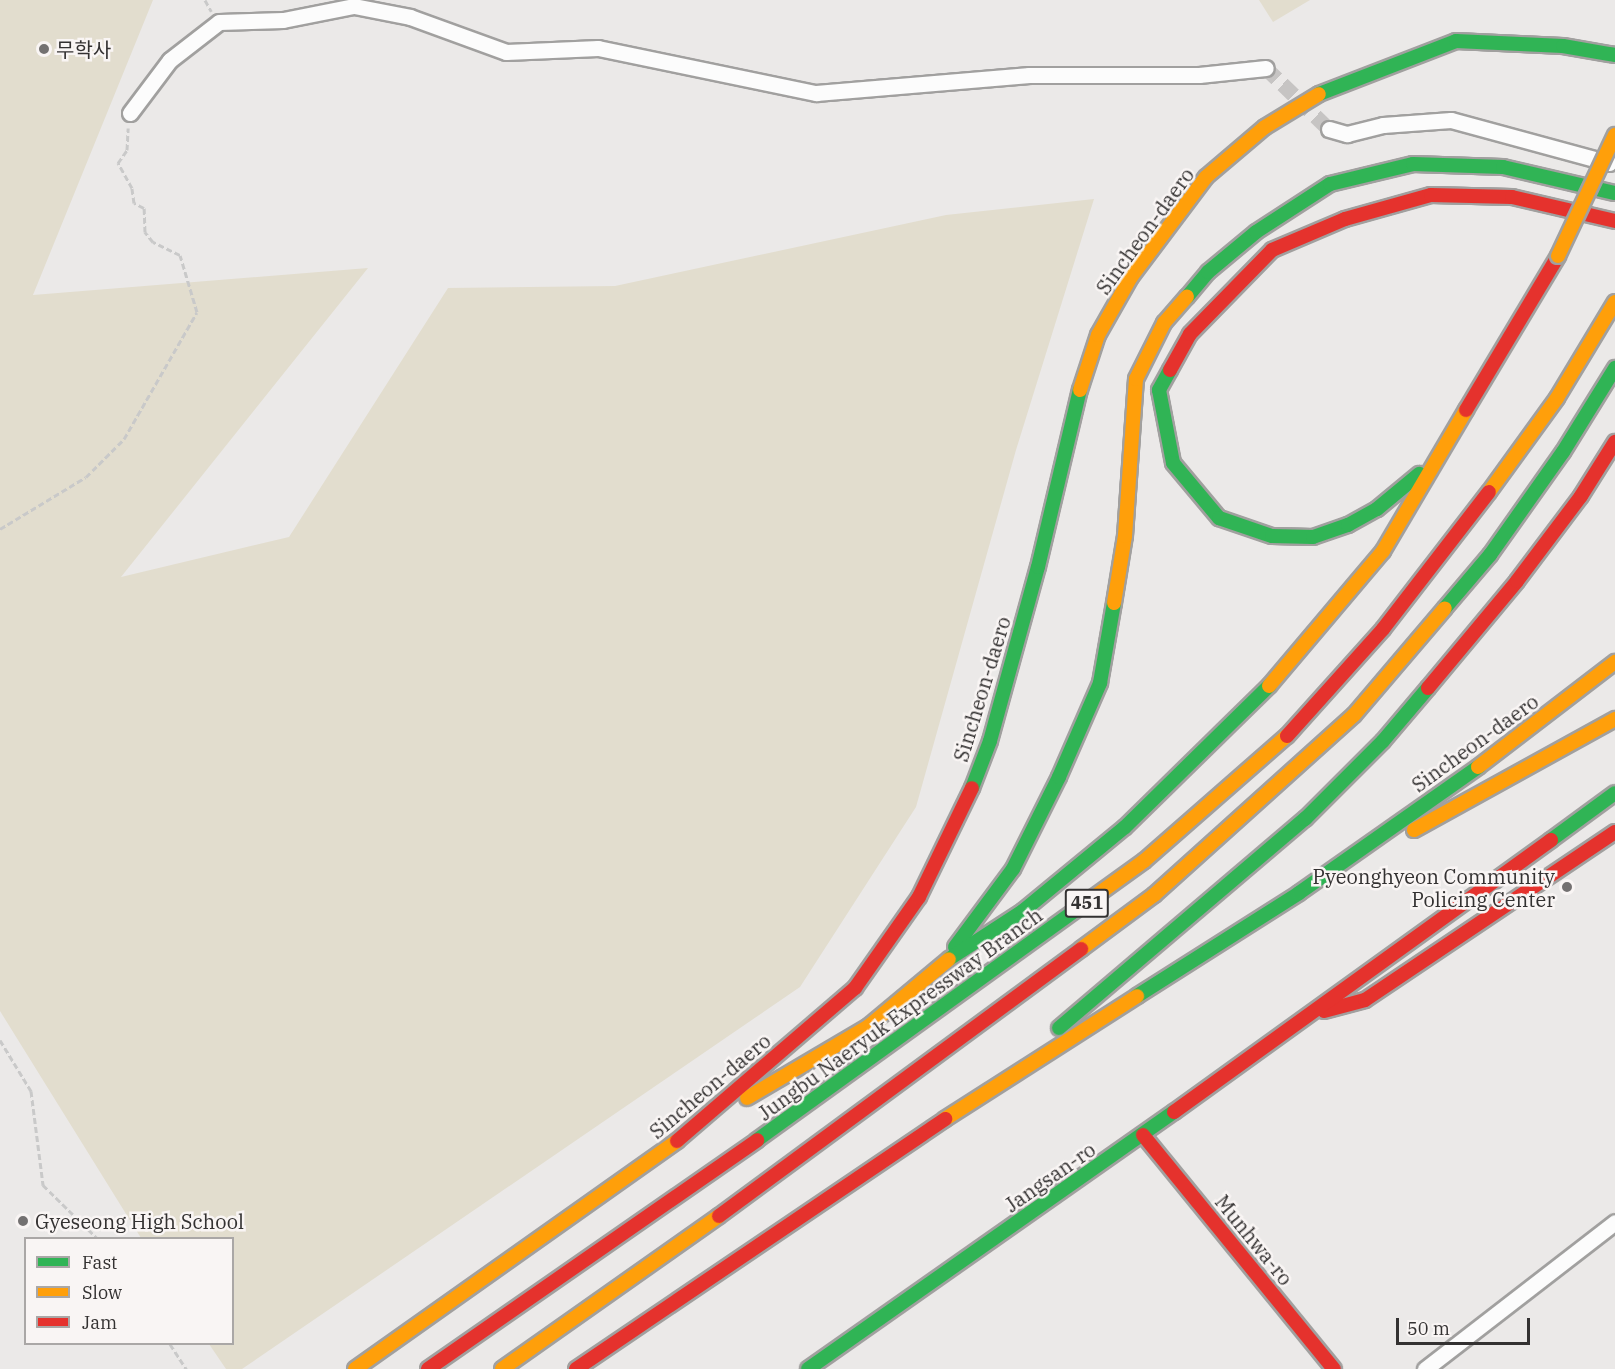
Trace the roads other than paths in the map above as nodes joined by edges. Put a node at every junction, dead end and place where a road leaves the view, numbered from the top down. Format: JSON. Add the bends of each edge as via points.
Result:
{"nodes":[{"id":1,"x":1615,"y":55,"type":"edge"},
{"id":2,"x":1266,"y":68,"type":"dead end"},
{"id":3,"x":130,"y":113,"type":"road end"},
{"id":4,"x":1329,"y":129,"type":"tunnel mouth"},
{"id":5,"x":1615,"y":135,"type":"edge"},
{"id":6,"x":1615,"y":165,"type":"edge"},
{"id":7,"x":1615,"y":193,"type":"edge"},
{"id":8,"x":1615,"y":221,"type":"edge"},
{"id":9,"x":1615,"y":302,"type":"edge"},
{"id":10,"x":1615,"y":368,"type":"edge"},
{"id":11,"x":1453,"y":434,"type":"junction"},
{"id":12,"x":1615,"y":442,"type":"edge"},
{"id":13,"x":1615,"y":662,"type":"edge"},
{"id":14,"x":1615,"y":719,"type":"edge"},
{"id":15,"x":1615,"y":793,"type":"edge"},
{"id":16,"x":1615,"y":832,"type":"edge"},
{"id":17,"x":1299,"y":893,"type":"junction"},
{"id":18,"x":944,"y":962,"type":"junction"},
{"id":19,"x":1312,"y":1014,"type":"junction"},
{"id":20,"x":970,"y":1102,"type":"junction"},
{"id":21,"x":687,"y":1134,"type":"junction"},
{"id":22,"x":1143,"y":1135,"type":"junction"},
{"id":23,"x":1615,"y":1222,"type":"edge"},
{"id":24,"x":355,"y":1369,"type":"edge"},
{"id":25,"x":428,"y":1369,"type":"edge"},
{"id":26,"x":502,"y":1369,"type":"edge"},
{"id":27,"x":576,"y":1369,"type":"edge"},
{"id":28,"x":808,"y":1369,"type":"edge"},
{"id":29,"x":1334,"y":1369,"type":"edge"},
{"id":30,"x":1425,"y":1369,"type":"edge"}],
"edges":[{"from":1,"to":21,"type":"main road","name":"Sincheon-daero","via":[[1563,46],[1456,41],[1331,87],[1265,127],[1206,177],[1131,277],[1098,335],[1075,406],[1038,567],[990,741],[958,823],[920,897],[855,988]]},
{"from":2,"to":3,"type":"street","via":[[1198,75],[1029,75],[816,93],[598,48],[506,52],[410,17],[354,6],[284,20],[219,22],[170,60]]},
{"from":4,"to":6,"type":"street","via":[[1347,134],[1383,124],[1451,120]]},
{"from":5,"to":11,"type":"main road","bridge":true,"via":[[1558,256]]},
{"from":7,"to":18,"type":"main road","via":[[1503,167],[1413,164],[1330,184],[1256,232],[1193,289],[1164,323],[1136,380],[1125,536],[1100,683],[1013,869]]},
{"from":8,"to":11,"type":"main road","via":[[1512,197],[1431,195],[1345,219],[1272,250],[1190,334],[1159,390],[1173,463],[1219,518],[1272,536],[1313,537],[1377,509],[1413,482]]},
{"from":9,"to":25,"type":"main road","name":"Jungbu Naeryuk Expressway Branch","number":"451","via":[[1557,398],[1457,537],[1289,735],[1135,868],[776,1127]]},
{"from":10,"to":26,"type":"main road","number":"451","via":[[1563,452],[1490,555],[1354,715],[1243,819],[1154,895],[632,1280]]},
{"from":11,"to":18,"type":"main road","via":[[1383,551],[1306,646],[1224,734],[1125,827],[1023,911]]},
{"from":12,"to":20,"type":"main road","via":[[1581,496],[1517,581],[1383,741],[1305,819]]},
{"from":13,"to":17,"type":"main road","name":"Sincheon-daero","via":[[1504,748]]},
{"from":14,"to":17,"type":"main road"},
{"from":15,"to":19,"type":"main road","name":"Jangsan-ro"},
{"from":16,"to":19,"type":"main road","name":"Jangsan-ro","via":[[1365,1000]]},
{"from":17,"to":20,"type":"main road","name":"Sincheon-daero"},
{"from":18,"to":21,"type":"main road","via":[[869,1026]]},
{"from":19,"to":22,"type":"main road","name":"Jangsan-ro"},
{"from":20,"to":27,"type":"main road","name":"Sincheon-daero"},
{"from":21,"to":24,"type":"main road","name":"Sincheon-daero"},
{"from":22,"to":28,"type":"main road","name":"Jangsan-ro"},
{"from":22,"to":29,"type":"main road","name":"Munhwa-ro"},
{"from":23,"to":30,"type":"street"}]}
